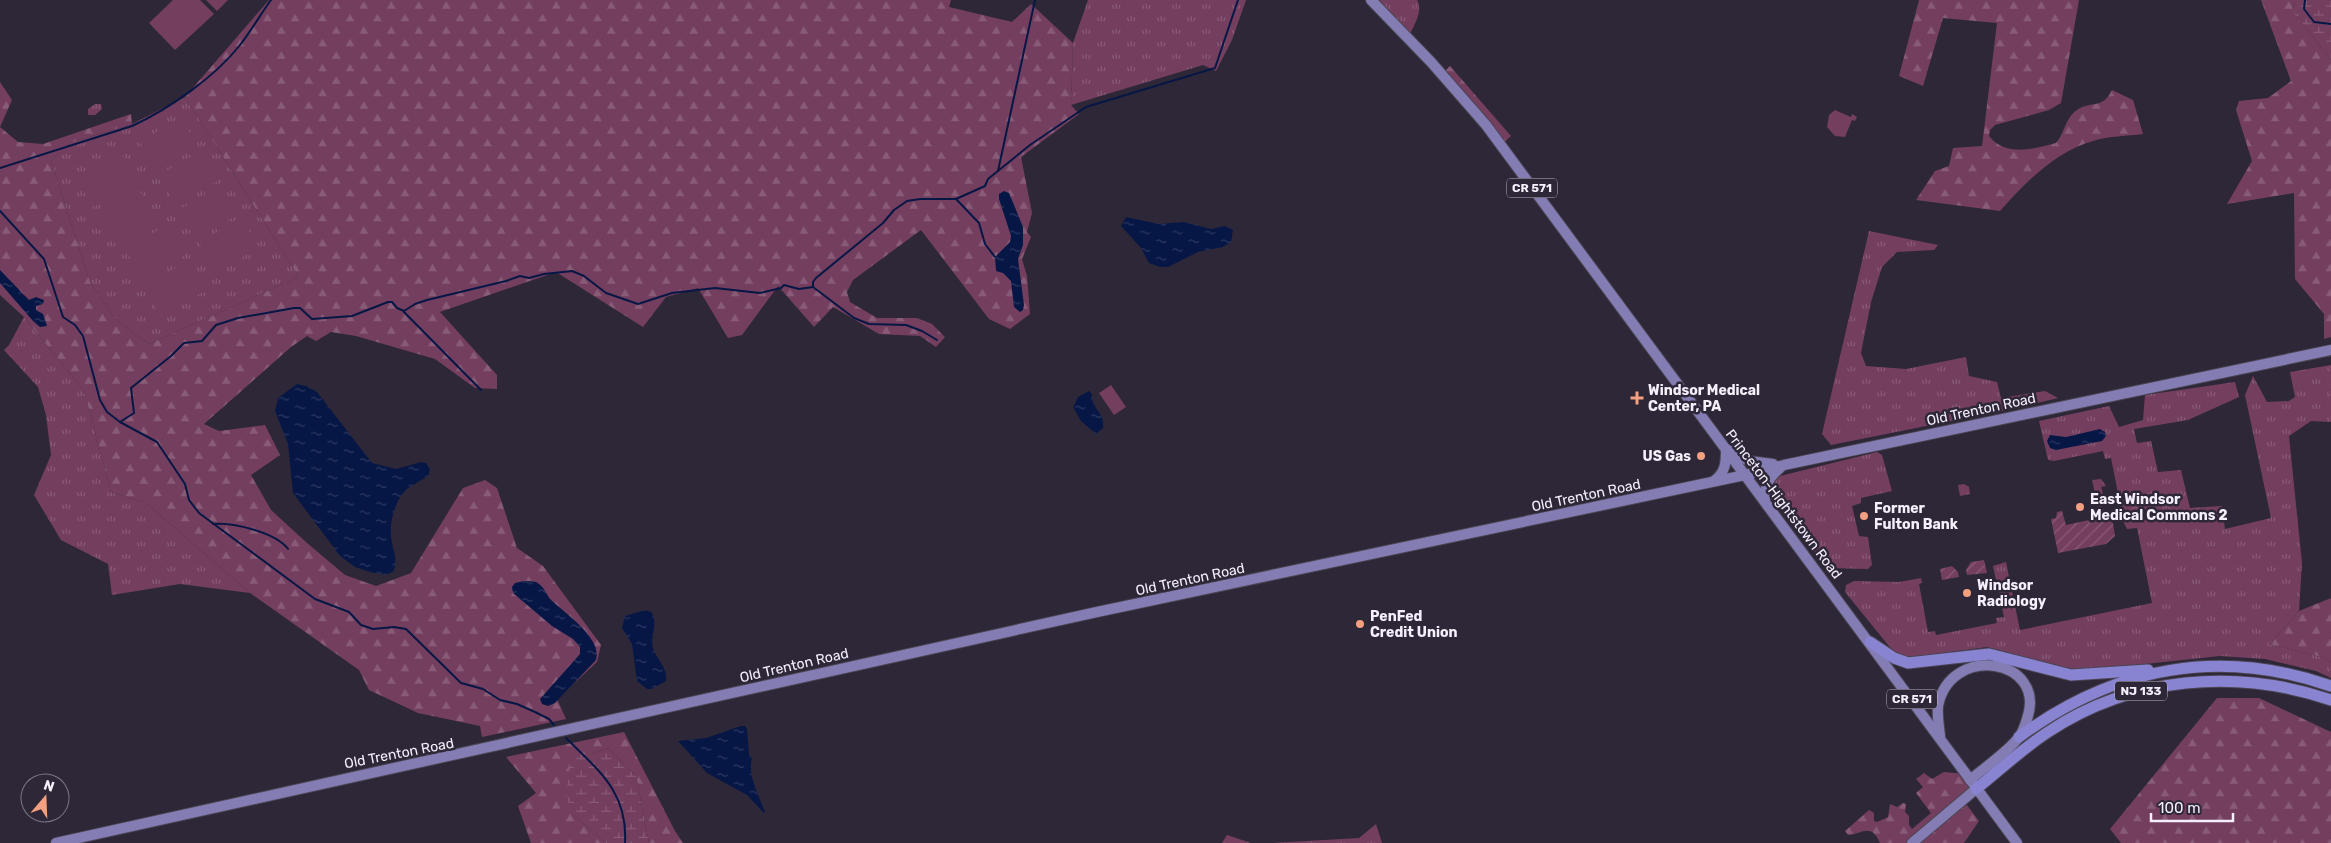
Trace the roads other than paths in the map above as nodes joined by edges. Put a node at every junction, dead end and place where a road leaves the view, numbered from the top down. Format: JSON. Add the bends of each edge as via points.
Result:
{"nodes":[{"id":1,"x":1371,"y":0,"type":"edge"},
{"id":2,"x":2331,"y":350,"type":"edge"},
{"id":3,"x":1726,"y":449,"type":"junction"},
{"id":4,"x":1784,"y":464,"type":"junction"},
{"id":5,"x":1746,"y":475,"type":"junction"},
{"id":6,"x":1714,"y":481,"type":"junction"},
{"id":7,"x":1765,"y":500,"type":"junction"},
{"id":8,"x":1870,"y":642,"type":"junction"},
{"id":9,"x":2167,"y":669,"type":"junction"},
{"id":10,"x":2331,"y":686,"type":"edge"},
{"id":11,"x":2331,"y":700,"type":"edge"},
{"id":12,"x":1940,"y":737,"type":"junction"},
{"id":13,"x":2019,"y":737,"type":"junction"},
{"id":14,"x":1973,"y":784,"type":"junction"},
{"id":15,"x":56,"y":843,"type":"edge"},
{"id":16,"x":1912,"y":843,"type":"edge"},
{"id":17,"x":2017,"y":843,"type":"edge"}],
"edges":[{"from":1,"to":3,"type":"main road","name":"Princeton-Hightstown Road","number":"CR 571","via":[[1486,125]]},
{"from":2,"to":4,"type":"main road","name":"Old Trenton Road"},
{"from":3,"to":4,"type":"main road","via":[[1762,464]]},
{"from":3,"to":5,"type":"main road","name":"Princeton-Hightstown Road","number":"CR 571"},
{"from":3,"to":6,"type":"main road","via":[[1725,467],[1722,475]]},
{"from":4,"to":5,"type":"main road","name":"Old Trenton Road"},
{"from":4,"to":7,"type":"main road","via":[[1769,479]]},
{"from":5,"to":6,"type":"main road","name":"Old Trenton Road"},
{"from":5,"to":7,"type":"main road","name":"Princeton-Hightstown Road","number":"CR 571"},
{"from":6,"to":15,"type":"main road","name":"Old Trenton Road","via":[[1087,614]]},
{"from":7,"to":8,"type":"main road","name":"Princeton-Hightstown Road","number":"CR 571"},
{"from":8,"to":9,"type":"highway","via":[[1908,663],[1989,654],[2071,676]]},
{"from":8,"to":12,"type":"main road","name":"Princeton-Hightstown Road","number":"CR 571"},
{"from":9,"to":10,"type":"highway","number":"NJ 133","via":[[2256,668],[2295,674]]},
{"from":9,"to":13,"type":"highway","number":"NJ 133","via":[[2092,694]]},
{"from":11,"to":14,"type":"highway","number":"NJ 133","via":[[2293,689],[2238,681],[2178,683],[2136,692],[2093,707],[2054,728]]},
{"from":12,"to":13,"type":"main road","via":[[1938,713],[1944,690],[1951,679],[1974,666],[1988,665],[2009,670],[2027,688],[2031,707]]},
{"from":12,"to":14,"type":"main road","name":"Princeton-Hightstown Road","number":"CR 571"},
{"from":13,"to":14,"type":"main road","number":"NJ 133"},
{"from":14,"to":16,"type":"main road"},
{"from":14,"to":17,"type":"main road","name":"Princeton-Hightstown Road","number":"CR 571"}]}
